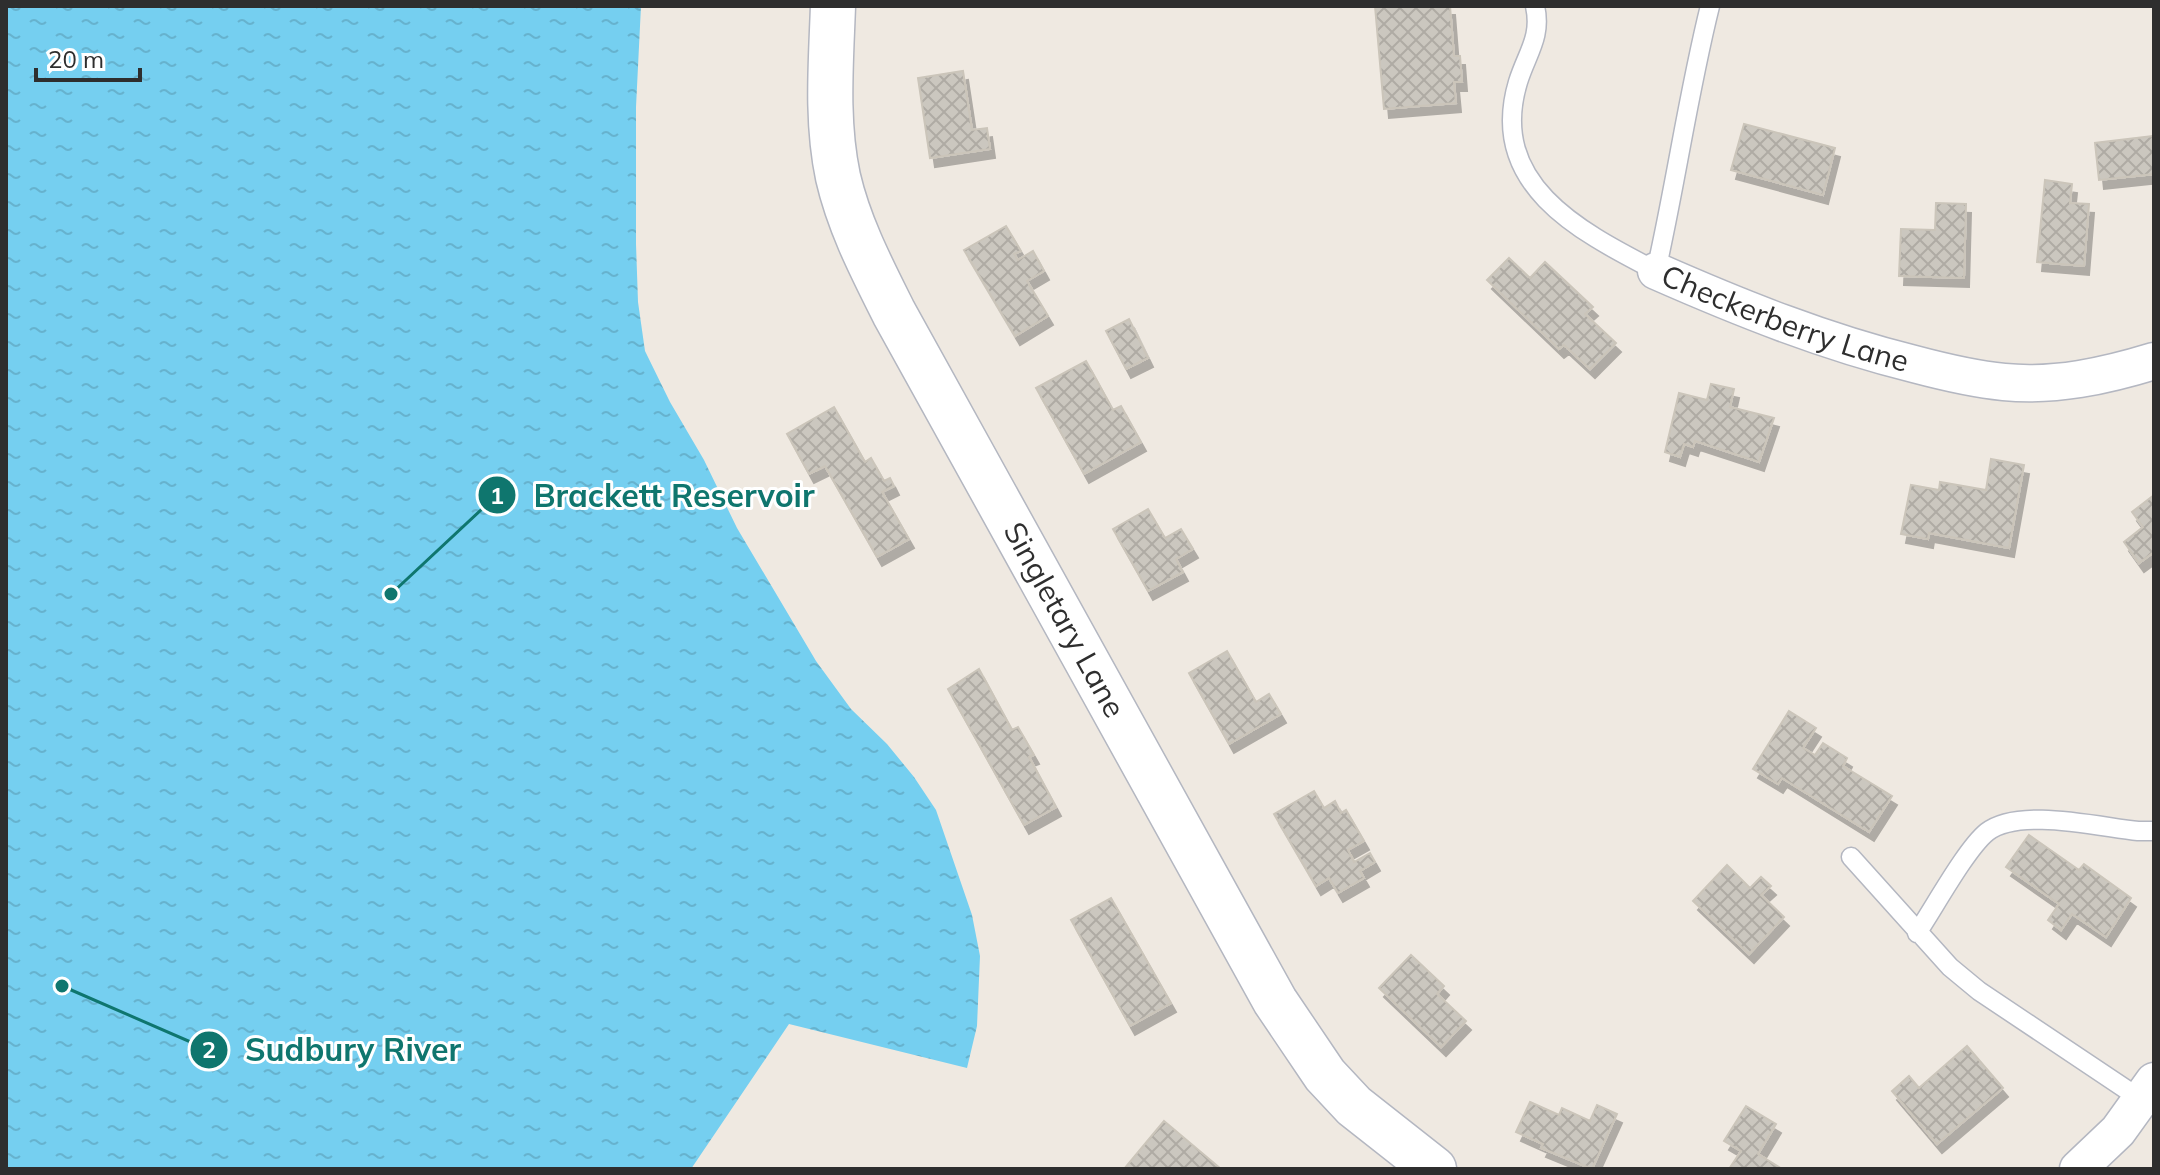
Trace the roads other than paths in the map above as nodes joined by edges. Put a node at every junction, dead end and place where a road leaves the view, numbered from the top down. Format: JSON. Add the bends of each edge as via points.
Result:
{"nodes":[{"id":1,"x":833,"y":6,"type":"edge"},
{"id":2,"x":1535,"y":6,"type":"edge"},
{"id":3,"x":1710,"y":6,"type":"edge"},
{"id":4,"x":1656,"y":271,"type":"junction"},
{"id":5,"x":2154,"y":361,"type":"edge"},
{"id":6,"x":2154,"y":831,"type":"edge"},
{"id":7,"x":1851,"y":857,"type":"dead end"},
{"id":8,"x":1917,"y":933,"type":"junction"},
{"id":9,"x":2148,"y":1091,"type":"edge"},
{"id":10,"x":1434,"y":1169,"type":"edge"},
{"id":11,"x":2078,"y":1169,"type":"edge"}],
"edges":[{"from":1,"to":10,"type":"street","name":"Singletary Lane","via":[[832,131],[838,177],[852,223],[888,301],[1275,1001],[1325,1075],[1354,1106]]},
{"from":2,"to":4,"type":"lane","name":"Checkerberry Lane","via":[[1539,23],[1514,109],[1519,157],[1529,181],[1590,235]]},
{"from":3,"to":4,"type":"lane"},
{"from":4,"to":5,"type":"street","name":"Checkerberry Lane","via":[[1812,335],[1966,377],[2082,380]]},
{"from":6,"to":8,"type":"lane","via":[[2028,819],[2007,823],[1987,832]]},
{"from":7,"to":8,"type":"lane"},
{"from":8,"to":9,"type":"lane","via":[[1979,991]]},
{"from":9,"to":11,"type":"street"}]}
